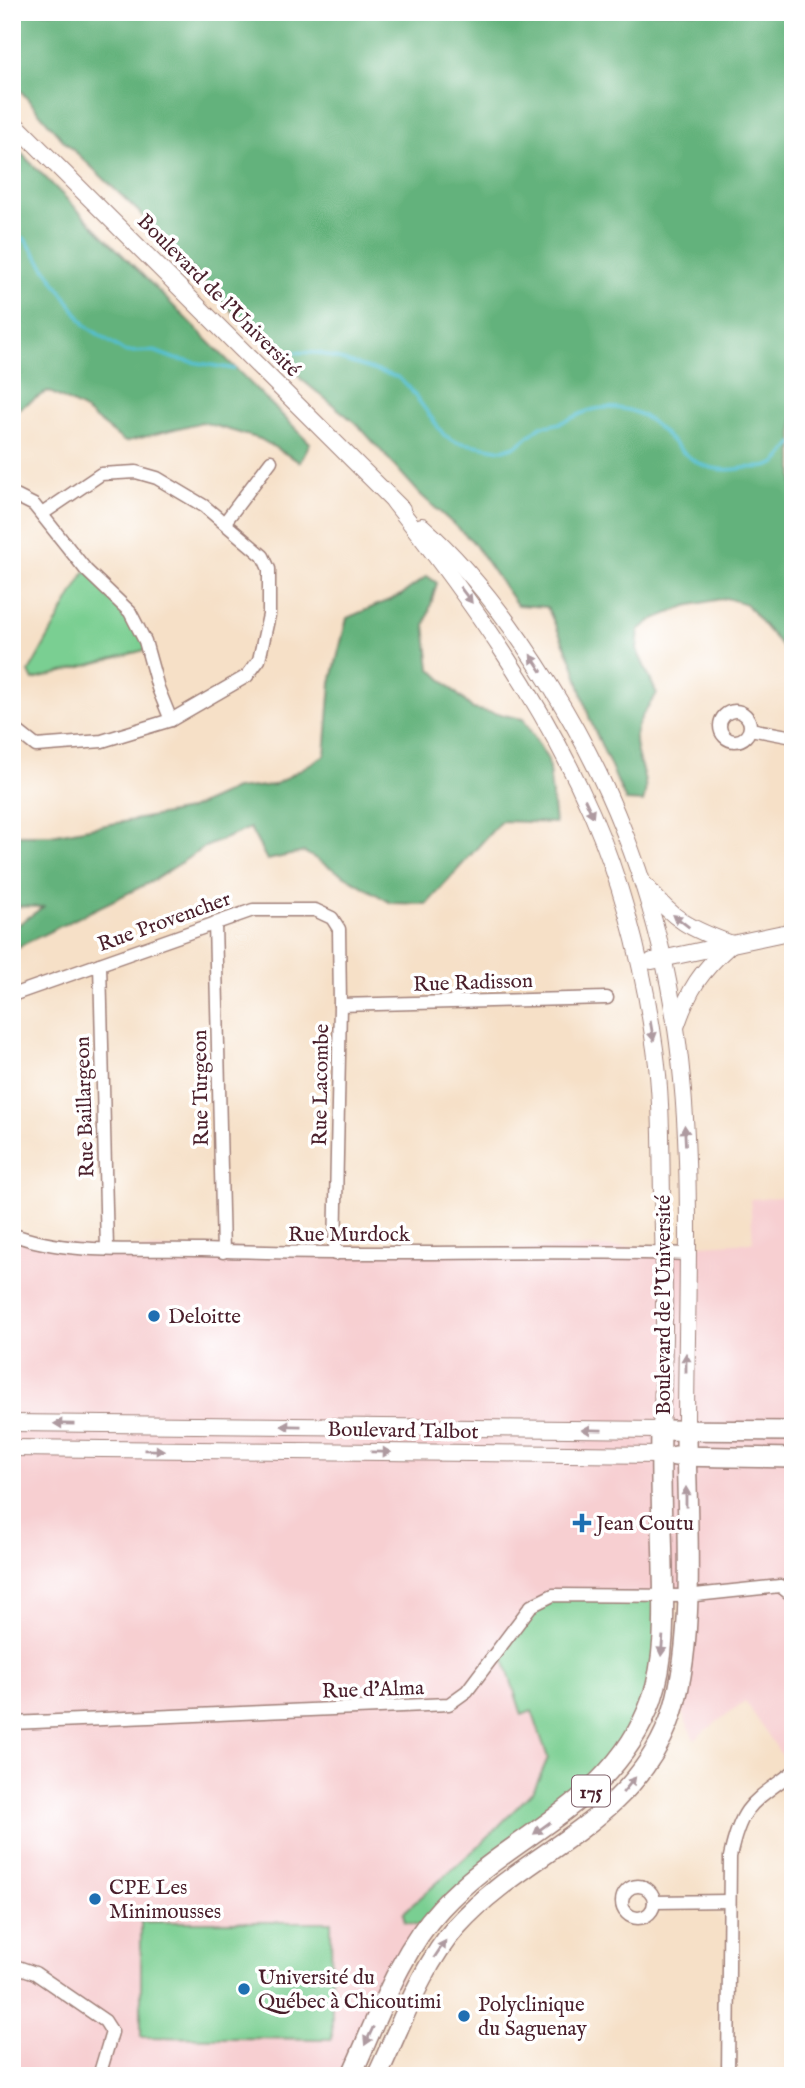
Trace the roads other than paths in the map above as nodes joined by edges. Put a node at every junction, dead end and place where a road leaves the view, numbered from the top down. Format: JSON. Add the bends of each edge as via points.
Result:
{"nodes":[{"id":1,"x":12,"y":121,"type":"edge"},
{"id":2,"x":271,"y":461,"type":"dead end"},
{"id":3,"x":12,"y":494,"type":"edge"},
{"id":4,"x":394,"y":502,"type":"junction"},
{"id":5,"x":42,"y":514,"type":"junction"},
{"id":6,"x":225,"y":522,"type":"junction"},
{"id":7,"x":171,"y":720,"type":"junction"},
{"id":8,"x":12,"y":727,"type":"edge"},
{"id":9,"x":750,"y":729,"type":"dead end"},
{"id":10,"x":793,"y":737,"type":"edge"},
{"id":11,"x":642,"y":882,"type":"junction"},
{"id":12,"x":332,"y":918,"type":"joint"},
{"id":13,"x":215,"y":923,"type":"junction"},
{"id":14,"x":793,"y":931,"type":"edge"},
{"id":15,"x":732,"y":944,"type":"junction"},
{"id":16,"x":662,"y":958,"type":"junction"},
{"id":17,"x":100,"y":964,"type":"junction"},
{"id":18,"x":640,"y":964,"type":"junction"},
{"id":19,"x":12,"y":995,"type":"edge"},
{"id":20,"x":607,"y":998,"type":"dead end"},
{"id":21,"x":341,"y":1005,"type":"junction"},
{"id":22,"x":675,"y":1028,"type":"junction"},
{"id":23,"x":12,"y":1234,"type":"edge"},
{"id":24,"x":107,"y":1249,"type":"junction"},
{"id":25,"x":223,"y":1252,"type":"junction"},
{"id":26,"x":664,"y":1253,"type":"junction"},
{"id":27,"x":335,"y":1254,"type":"junction"},
{"id":28,"x":687,"y":1254,"type":"junction"},
{"id":29,"x":12,"y":1423,"type":"edge"},
{"id":30,"x":661,"y":1430,"type":"junction"},
{"id":31,"x":686,"y":1431,"type":"junction"},
{"id":32,"x":793,"y":1432,"type":"edge"},
{"id":33,"x":12,"y":1448,"type":"edge"},
{"id":34,"x":660,"y":1455,"type":"junction"},
{"id":35,"x":686,"y":1456,"type":"junction"},
{"id":36,"x":793,"y":1458,"type":"edge"},
{"id":37,"x":664,"y":1595,"type":"junction"},
{"id":38,"x":686,"y":1596,"type":"junction"},
{"id":39,"x":793,"y":1596,"type":"edge"},
{"id":40,"x":12,"y":1723,"type":"edge"},
{"id":41,"x":793,"y":1772,"type":"edge"},
{"id":42,"x":654,"y":1902,"type":"dead end"},
{"id":43,"x":729,"y":1902,"type":"junction"},
{"id":44,"x":12,"y":1965,"type":"edge"},
{"id":45,"x":99,"y":2076,"type":"edge"},
{"id":46,"x":351,"y":2076,"type":"edge"},
{"id":47,"x":377,"y":2076,"type":"edge"},
{"id":48,"x":714,"y":2076,"type":"edge"},
{"id":49,"x":728,"y":2076,"type":"edge"}],
"edges":[{"from":1,"to":4,"type":"main road","name":"Boulevard de l'Université"},
{"from":2,"to":6,"type":"street"},
{"from":3,"to":5,"type":"street"},
{"from":11,"to":4,"type":"main road","name":"Boulevard de l'Université","one_way":true,"via":[[601,778],[536,663],[441,543]]},
{"from":4,"to":18,"type":"main road","name":"Boulevard de l'Université","one_way":true,"via":[[472,602],[559,746],[615,875]]},
{"from":5,"to":6,"type":"street","via":[[101,474],[136,472],[156,478]]},
{"from":5,"to":7,"type":"street","via":[[86,570],[130,612],[145,640]]},
{"from":6,"to":7,"type":"street","via":[[263,556],[269,569],[269,615],[259,660],[247,676]]},
{"from":7,"to":8,"type":"street","via":[[102,741],[36,746]]},
{"from":9,"to":10,"type":"street"},
{"from":15,"to":11,"type":"main road","one_way":true,"via":[[690,928],[662,907]]},
{"from":11,"to":16,"type":"main road","name":"Boulevard de l'Université"},
{"from":12,"to":13,"type":"street","name":"Rue Provencher","via":[[315,910],[253,909]]},
{"from":12,"to":21,"type":"street","name":"Rue Lacombe","via":[[339,929]]},
{"from":13,"to":17,"type":"street","name":"Rue Provencher"},
{"from":13,"to":25,"type":"street","name":"Rue Turgeon"},
{"from":14,"to":15,"type":"main road"},
{"from":15,"to":16,"type":"main road"},
{"from":15,"to":22,"type":"main road","via":[[689,990]]},
{"from":16,"to":18,"type":"main road"},
{"from":16,"to":22,"type":"main road","name":"Boulevard de l'Université"},
{"from":17,"to":19,"type":"street","name":"Rue Provencher"},
{"from":17,"to":24,"type":"street","name":"Rue Baillargeon"},
{"from":18,"to":26,"type":"main road","name":"Boulevard de l'Université","one_way":true,"via":[[655,1051]]},
{"from":20,"to":21,"type":"street","name":"Rue Radisson"},
{"from":21,"to":27,"type":"street","name":"Rue Lacombe"},
{"from":28,"to":22,"type":"main road","name":"Boulevard de l'Université","one_way":true,"via":[[685,1137]]},
{"from":23,"to":24,"type":"street","name":"Rue Murdock","via":[[31,1241]]},
{"from":24,"to":25,"type":"street","name":"Rue Murdock"},
{"from":25,"to":27,"type":"street","name":"Rue Murdock"},
{"from":26,"to":27,"type":"street","name":"Rue Murdock"},
{"from":26,"to":28,"type":"street","name":"Rue Murdock"},
{"from":26,"to":30,"type":"main road","name":"Boulevard de l'Université"},
{"from":31,"to":28,"type":"main road","name":"Boulevard de l'Université","one_way":true},
{"from":30,"to":29,"type":"main road","name":"Boulevard Talbot","one_way":true},
{"from":30,"to":31,"type":"main road","name":"Boulevard Talbot"},
{"from":30,"to":34,"type":"main road","name":"Boulevard de l'Université","number":"175"},
{"from":31,"to":32,"type":"main road","name":"Boulevard Talbot"},
{"from":31,"to":35,"type":"main road","name":"Boulevard de l'Université","number":"175"},
{"from":33,"to":34,"type":"main road","name":"Boulevard Talbot","one_way":true},
{"from":34,"to":35,"type":"main road","name":"Boulevard Talbot"},
{"from":34,"to":37,"type":"main road","name":"Boulevard de l'Université","number":"175"},
{"from":35,"to":36,"type":"main road","name":"Boulevard Talbot"},
{"from":38,"to":35,"type":"main road","name":"Boulevard de l'Université","number":"175","one_way":true},
{"from":37,"to":38,"type":"street","name":"Rue d'Alma"},
{"from":37,"to":40,"type":"street","name":"Rue d'Alma","via":[[553,1595],[531,1606],[467,1691],[449,1704]]},
{"from":37,"to":46,"type":"main road","name":"Boulevard de l'Université","number":"175","one_way":true,"via":[[653,1697],[627,1749],[594,1789],[440,1908],[410,1950]]},
{"from":38,"to":39,"type":"street","name":"Rue d'Alma","via":[[780,1586]]},
{"from":47,"to":38,"type":"main road","name":"Boulevard de l'Université","number":"175","one_way":true,"via":[[422,1979],[458,1925],[597,1817],[645,1766],[676,1700]]},
{"from":41,"to":43,"type":"street","via":[[752,1802],[737,1824],[730,1857]]},
{"from":42,"to":43,"type":"street"},
{"from":43,"to":49,"type":"street"},
{"from":44,"to":45,"type":"street","via":[[35,1973],[104,2021],[112,2032]]},
{"from":48,"to":49,"type":"street"}]}
